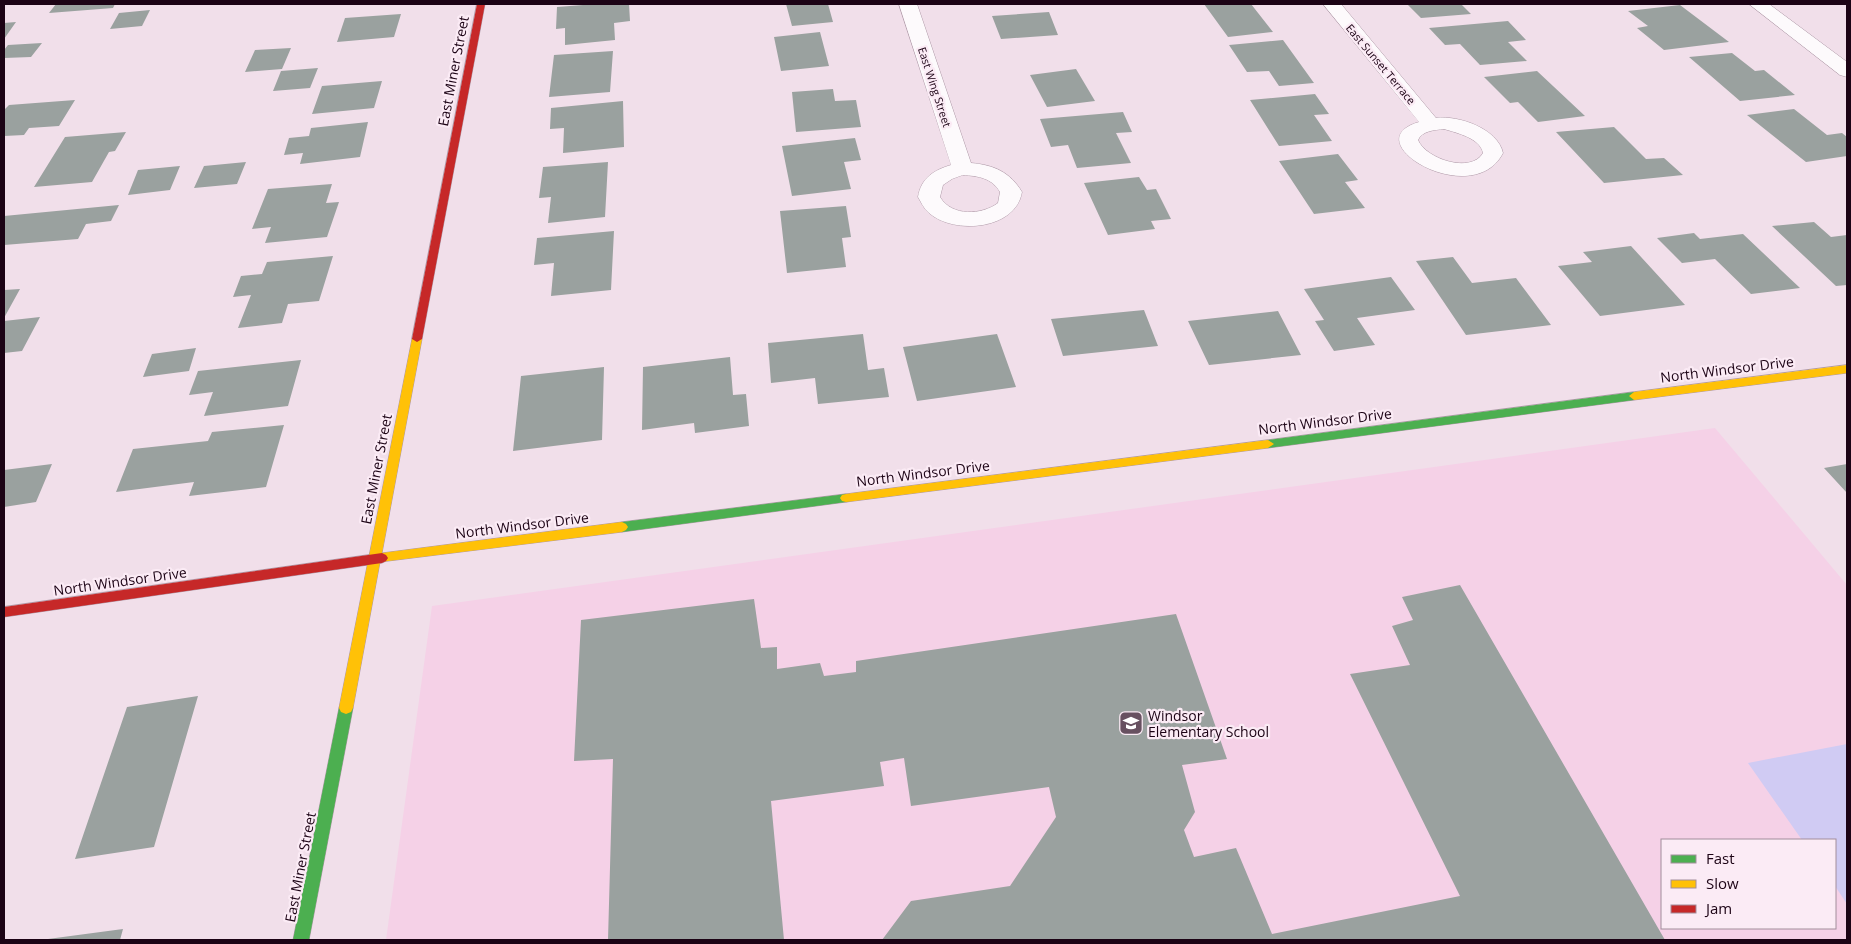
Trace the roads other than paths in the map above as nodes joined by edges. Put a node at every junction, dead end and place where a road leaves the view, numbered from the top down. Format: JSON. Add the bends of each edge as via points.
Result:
{"nodes":[{"id":1,"x":481,"y":4,"type":"edge"},
{"id":2,"x":908,"y":4,"type":"edge"},
{"id":3,"x":1332,"y":4,"type":"edge"},
{"id":4,"x":1758,"y":4,"type":"edge"},
{"id":5,"x":1847,"y":70,"type":"edge"},
{"id":6,"x":1431,"y":124,"type":"dead end"},
{"id":7,"x":963,"y":169,"type":"dead end"},
{"id":8,"x":1847,"y":369,"type":"edge"},
{"id":9,"x":375,"y":559,"type":"junction"},
{"id":10,"x":4,"y":612,"type":"edge"},
{"id":11,"x":301,"y":940,"type":"edge"}],
"edges":[{"from":1,"to":9,"type":"street","name":"East Miner Street"},
{"from":2,"to":7,"type":"street","name":"East Wing Street"},
{"from":3,"to":6,"type":"street","name":"East Sunset Terrace"},
{"from":4,"to":5,"type":"street"},
{"from":8,"to":9,"type":"street","name":"North Windsor Drive"},
{"from":9,"to":10,"type":"street","name":"North Windsor Drive"},
{"from":9,"to":11,"type":"street","name":"East Miner Street"}]}
